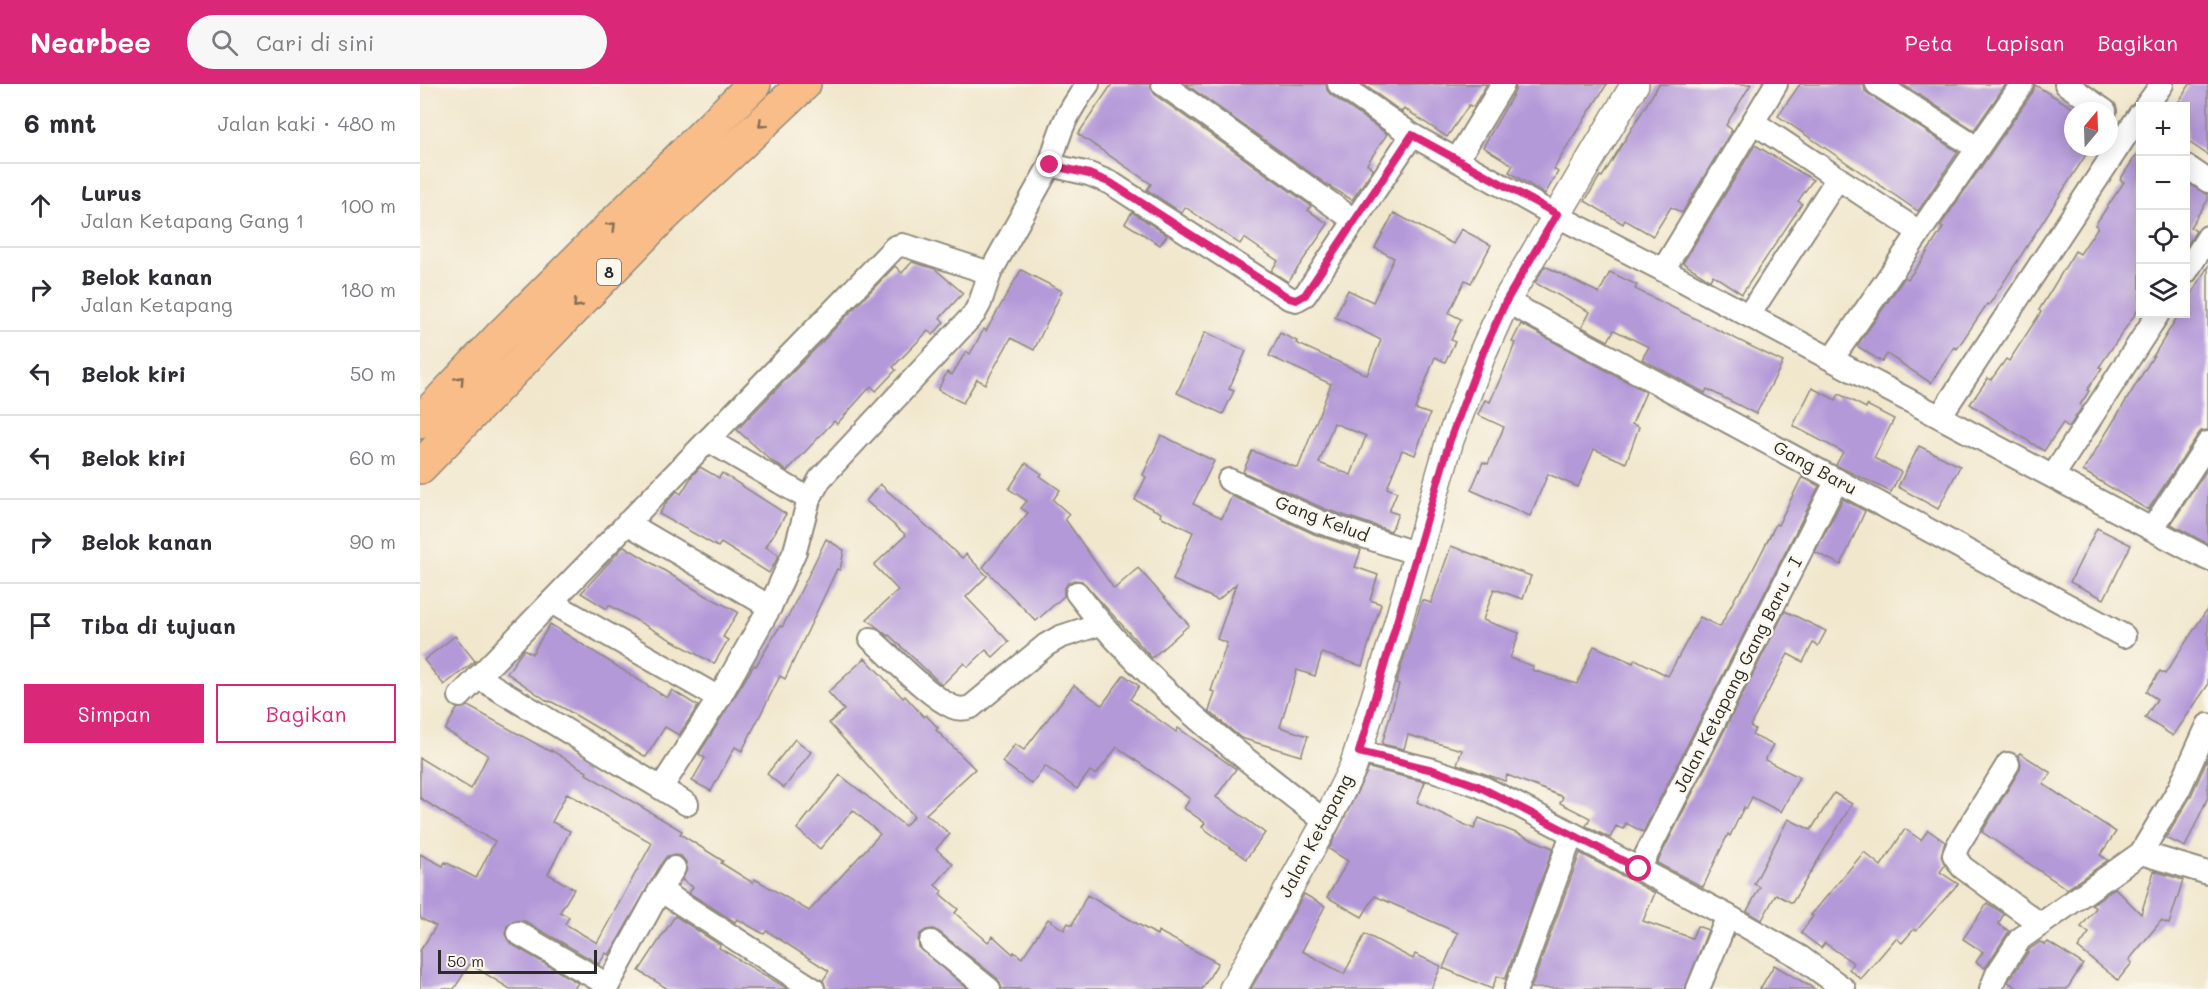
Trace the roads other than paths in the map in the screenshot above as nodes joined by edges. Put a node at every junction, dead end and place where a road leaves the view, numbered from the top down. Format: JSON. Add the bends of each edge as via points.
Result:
{"nodes":[{"id":1,"x":754,"y":84,"type":"edge"},
{"id":2,"x":804,"y":84,"type":"edge"},
{"id":3,"x":1088,"y":84,"type":"edge"},
{"id":4,"x":1163,"y":84,"type":"edge"},
{"id":5,"x":1340,"y":84,"type":"edge"},
{"id":6,"x":1503,"y":84,"type":"edge"},
{"id":7,"x":1635,"y":84,"type":"edge"},
{"id":8,"x":1776,"y":84,"type":"edge"},
{"id":9,"x":1877,"y":84,"type":"edge"},
{"id":10,"x":2022,"y":84,"type":"edge"},
{"id":11,"x":2066,"y":84,"type":"edge"},
{"id":12,"x":2162,"y":84,"type":"edge"},
{"id":13,"x":2092,"y":102,"type":"edge"},
{"id":14,"x":2149,"y":102,"type":"edge"},
{"id":15,"x":2118,"y":118,"type":"edge"},
{"id":16,"x":1753,"y":122,"type":"junction"},
{"id":17,"x":2136,"y":126,"type":"edge"},
{"id":18,"x":2136,"y":127,"type":"edge"},
{"id":19,"x":1412,"y":135,"type":"junction"},
{"id":20,"x":1977,"y":148,"type":"junction"},
{"id":21,"x":1456,"y":160,"type":"junction"},
{"id":22,"x":1050,"y":165,"type":"junction"},
{"id":23,"x":2190,"y":168,"type":"edge"},
{"id":24,"x":1838,"y":178,"type":"junction"},
{"id":25,"x":2208,"y":181,"type":"edge"},
{"id":26,"x":1557,"y":214,"type":"junction"},
{"id":27,"x":1355,"y":221,"type":"junction"},
{"id":28,"x":1919,"y":232,"type":"junction"},
{"id":29,"x":2208,"y":237,"type":"edge"},
{"id":30,"x":2190,"y":266,"type":"edge"},
{"id":31,"x":1663,"y":270,"type":"junction"},
{"id":32,"x":990,"y":273,"type":"junction"},
{"id":33,"x":1506,"y":301,"type":"junction"},
{"id":34,"x":1749,"y":315,"type":"junction"},
{"id":35,"x":2155,"y":318,"type":"edge"},
{"id":36,"x":1832,"y":360,"type":"junction"},
{"id":37,"x":1940,"y":416,"type":"junction"},
{"id":38,"x":420,"y":422,"type":"edge"},
{"id":39,"x":708,"y":440,"type":"junction"},
{"id":40,"x":2208,"y":443,"type":"edge"},
{"id":41,"x":420,"y":467,"type":"edge"},
{"id":42,"x":2053,"y":476,"type":"junction"},
{"id":43,"x":1229,"y":480,"type":"dead end"},
{"id":44,"x":1837,"y":480,"type":"junction"},
{"id":45,"x":809,"y":499,"type":"junction"},
{"id":46,"x":627,"y":523,"type":"junction"},
{"id":47,"x":2152,"y":529,"type":"junction"},
{"id":48,"x":1418,"y":554,"type":"junction"},
{"id":49,"x":2208,"y":559,"type":"edge"},
{"id":50,"x":1077,"y":593,"type":"dead end"},
{"id":51,"x":551,"y":602,"type":"junction"},
{"id":52,"x":770,"y":607,"type":"junction"},
{"id":53,"x":1100,"y":624,"type":"junction"},
{"id":54,"x":2124,"y":636,"type":"dead end"},
{"id":55,"x":871,"y":639,"type":"dead end"},
{"id":56,"x":478,"y":677,"type":"junction"},
{"id":57,"x":460,"y":696,"type":"dead end"},
{"id":58,"x":719,"y":698,"type":"junction"},
{"id":59,"x":2208,"y":725,"type":"edge"},
{"id":60,"x":1359,"y":752,"type":"junction"},
{"id":61,"x":2008,"y":764,"type":"dead end"},
{"id":62,"x":661,"y":788,"type":"junction"},
{"id":63,"x":687,"y":804,"type":"dead end"},
{"id":64,"x":1326,"y":822,"type":"junction"},
{"id":65,"x":1572,"y":834,"type":"junction"},
{"id":66,"x":2141,"y":854,"type":"junction"},
{"id":67,"x":674,"y":868,"type":"dead end"},
{"id":68,"x":1639,"y":869,"type":"junction"},
{"id":69,"x":2208,"y":873,"type":"edge"},
{"id":70,"x":660,"y":890,"type":"junction"},
{"id":71,"x":1728,"y":916,"type":"junction"},
{"id":72,"x":2040,"y":924,"type":"junction"},
{"id":73,"x":518,"y":933,"type":"dead end"},
{"id":74,"x":931,"y":942,"type":"dead end"},
{"id":75,"x":607,"y":987,"type":"edge"},
{"id":76,"x":813,"y":989,"type":"edge"},
{"id":77,"x":989,"y":989,"type":"edge"},
{"id":78,"x":1233,"y":989,"type":"edge"},
{"id":79,"x":1516,"y":989,"type":"edge"},
{"id":80,"x":1698,"y":989,"type":"edge"},
{"id":81,"x":1844,"y":989,"type":"edge"},
{"id":82,"x":1991,"y":989,"type":"edge"}],
"edges":[{"from":38,"to":1,"type":"highway","number":"8","one_way":true},
{"from":2,"to":41,"type":"highway","number":"8","one_way":true,"via":[[653,226]]},
{"from":3,"to":22,"type":"street","via":[[1061,126]]},
{"from":4,"to":27,"type":"street"},
{"from":5,"to":19,"type":"street"},
{"from":6,"to":21,"type":"street"},
{"from":7,"to":26,"type":"street","name":"Jalan Ketapang"},
{"from":8,"to":16,"type":"street"},
{"from":9,"to":20,"type":"street"},
{"from":10,"to":20,"type":"street"},
{"from":11,"to":13,"type":"street"},
{"from":12,"to":14,"type":"street"},
{"from":15,"to":17,"type":"street"},
{"from":16,"to":24,"type":"street"},
{"from":16,"to":31,"type":"street"},
{"from":18,"to":37,"type":"street"},
{"from":19,"to":21,"type":"street"},
{"from":19,"to":27,"type":"street"},
{"from":20,"to":28,"type":"street"},
{"from":21,"to":26,"type":"street"},
{"from":22,"to":27,"type":"street","via":[[1111,183],[1296,300],[1305,295]]},
{"from":22,"to":32,"type":"street"},
{"from":23,"to":25,"type":"street"},
{"from":24,"to":28,"type":"street"},
{"from":24,"to":34,"type":"street"},
{"from":26,"to":31,"type":"street"},
{"from":26,"to":33,"type":"street","name":"Jalan Ketapang"},
{"from":28,"to":36,"type":"street"},
{"from":29,"to":30,"type":"street"},
{"from":31,"to":34,"type":"street"},
{"from":32,"to":39,"type":"street","via":[[910,247],[895,248]]},
{"from":32,"to":45,"type":"street","via":[[974,314],[820,479]]},
{"from":33,"to":44,"type":"street","name":"Gang Baru"},
{"from":33,"to":48,"type":"street","name":"Jalan Ketapang","via":[[1450,440]]},
{"from":34,"to":36,"type":"street"},
{"from":35,"to":42,"type":"street"},
{"from":36,"to":37,"type":"street"},
{"from":37,"to":42,"type":"street"},
{"from":39,"to":45,"type":"street"},
{"from":39,"to":46,"type":"street"},
{"from":40,"to":47,"type":"street"},
{"from":42,"to":47,"type":"street"},
{"from":43,"to":48,"type":"street","name":"Gang Kelud","via":[[1320,522]]},
{"from":44,"to":54,"type":"street","name":"Gang Baru"},
{"from":44,"to":68,"type":"street","name":"Jalan Ketapang Gang Baru - I"},
{"from":45,"to":52,"type":"street","via":[[795,551]]},
{"from":46,"to":51,"type":"street"},
{"from":46,"to":52,"type":"street"},
{"from":47,"to":49,"type":"street"},
{"from":48,"to":60,"type":"street","name":"Jalan Ketapang"},
{"from":50,"to":53,"type":"street"},
{"from":51,"to":56,"type":"street"},
{"from":51,"to":58,"type":"street"},
{"from":52,"to":58,"type":"street"},
{"from":53,"to":55,"type":"street","via":[[1052,641],[963,710],[939,698]]},
{"from":53,"to":64,"type":"street","via":[[1184,707]]},
{"from":56,"to":57,"type":"street"},
{"from":56,"to":62,"type":"street"},
{"from":58,"to":62,"type":"street"},
{"from":59,"to":66,"type":"street","via":[[2179,789]]},
{"from":60,"to":64,"type":"street","name":"Jalan Ketapang"},
{"from":60,"to":65,"type":"street","via":[[1433,770],[1478,786]]},
{"from":61,"to":72,"type":"street","via":[[1954,855],[1962,867]]},
{"from":62,"to":63,"type":"street"},
{"from":64,"to":78,"type":"street","name":"Jalan Ketapang"},
{"from":65,"to":68,"type":"street"},
{"from":65,"to":79,"type":"street"},
{"from":66,"to":69,"type":"street"},
{"from":66,"to":72,"type":"street"},
{"from":67,"to":70,"type":"street"},
{"from":68,"to":71,"type":"street"},
{"from":70,"to":75,"type":"street"},
{"from":70,"to":76,"type":"street"},
{"from":71,"to":80,"type":"street"},
{"from":71,"to":81,"type":"street","via":[[1800,957]]},
{"from":72,"to":82,"type":"street","via":[[2020,939]]},
{"from":73,"to":75,"type":"street"},
{"from":74,"to":77,"type":"street"}]}
